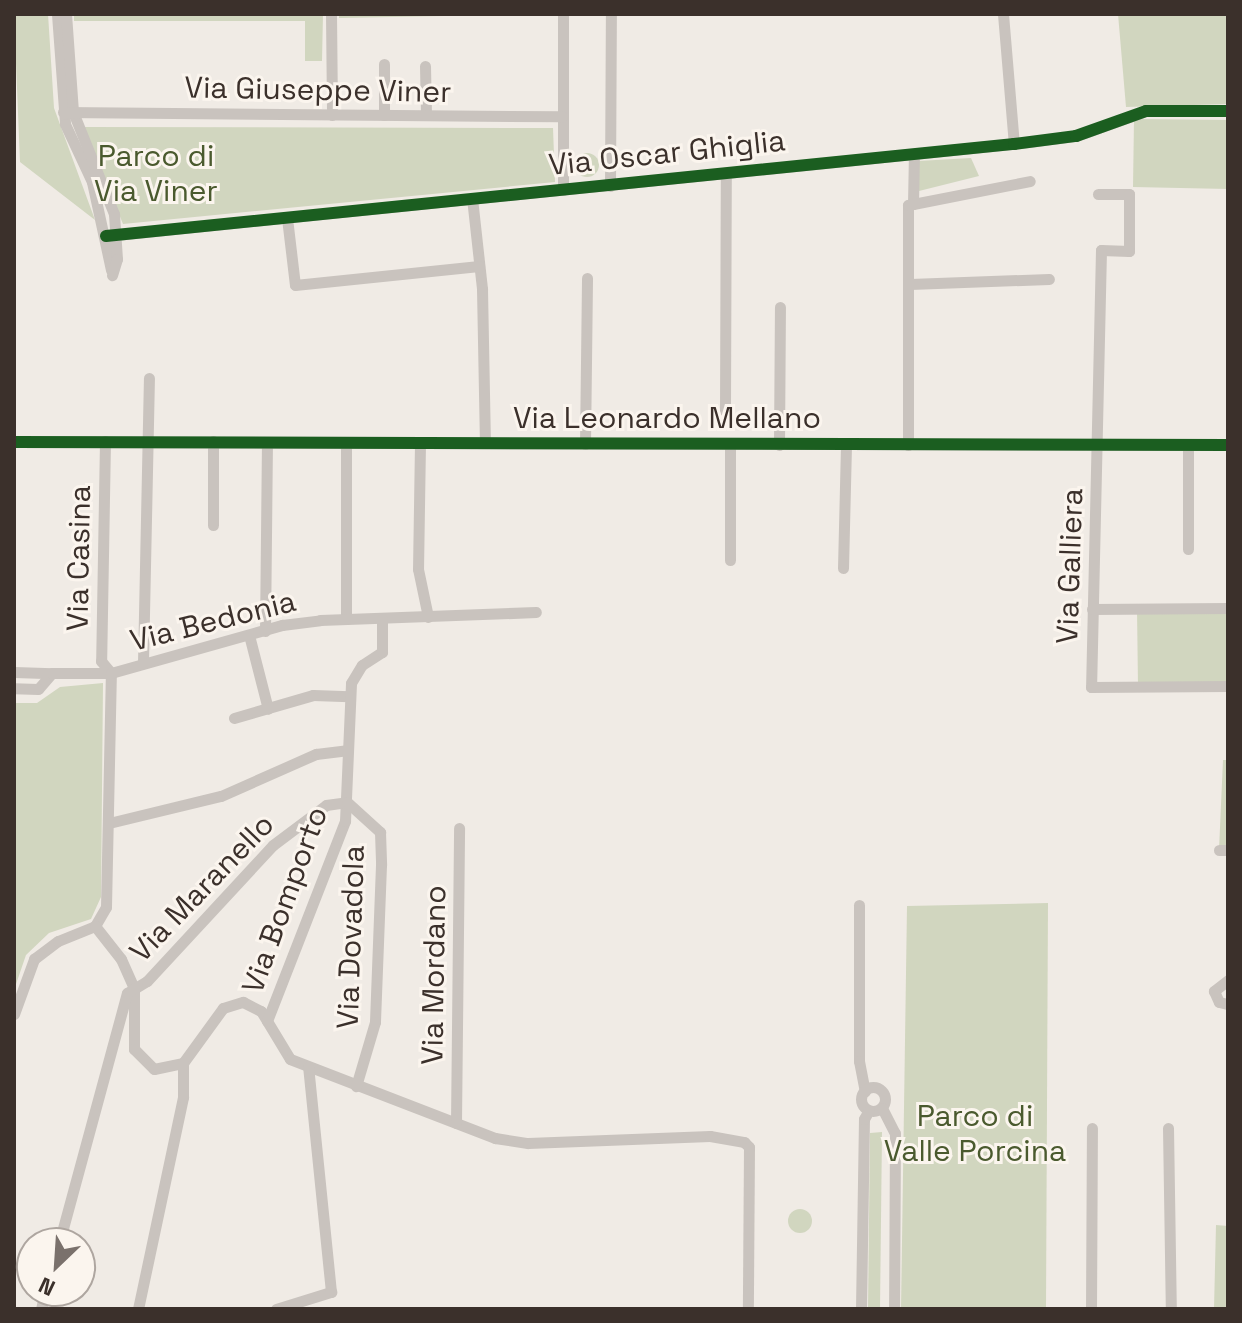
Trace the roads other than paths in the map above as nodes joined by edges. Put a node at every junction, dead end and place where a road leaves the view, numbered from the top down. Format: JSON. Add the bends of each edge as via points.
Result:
{"nodes":[{"id":1,"x":57,"y":14,"type":"edge"},
{"id":2,"x":66,"y":14,"type":"edge"},
{"id":3,"x":331,"y":14,"type":"edge"},
{"id":4,"x":563,"y":14,"type":"edge"},
{"id":5,"x":611,"y":14,"type":"edge"},
{"id":6,"x":1003,"y":14,"type":"edge"},
{"id":7,"x":384,"y":64,"type":"dead end"},
{"id":8,"x":425,"y":66,"type":"dead end"},
{"id":9,"x":1228,"y":111,"type":"edge"},
{"id":10,"x":68,"y":112,"type":"junction"},
{"id":11,"x":332,"y":115,"type":"junction"},
{"id":12,"x":384,"y":115,"type":"junction"},
{"id":13,"x":426,"y":115,"type":"junction"},
{"id":14,"x":562,"y":116,"type":"junction"},
{"id":15,"x":1014,"y":144,"type":"junction"},
{"id":16,"x":914,"y":154,"type":"junction"},
{"id":17,"x":726,"y":173,"type":"junction"},
{"id":18,"x":1030,"y":181,"type":"dead end"},
{"id":19,"x":610,"y":186,"type":"junction"},
{"id":20,"x":563,"y":190,"type":"junction"},
{"id":21,"x":1098,"y":194,"type":"dead end"},
{"id":22,"x":472,"y":198,"type":"junction"},
{"id":23,"x":913,"y":204,"type":"junction"},
{"id":24,"x":287,"y":218,"type":"junction"},
{"id":25,"x":479,"y":266,"type":"junction"},
{"id":26,"x":587,"y":278,"type":"dead end"},
{"id":27,"x":1049,"y":279,"type":"dead end"},
{"id":28,"x":910,"y":284,"type":"junction"},
{"id":29,"x":780,"y":307,"type":"dead end"},
{"id":30,"x":149,"y":378,"type":"dead end"},
{"id":31,"x":725,"y":411,"type":"dead end"},
{"id":32,"x":148,"y":440,"type":"junction"},
{"id":33,"x":105,"y":441,"type":"junction"},
{"id":34,"x":213,"y":441,"type":"junction"},
{"id":35,"x":14,"y":442,"type":"edge"},
{"id":36,"x":346,"y":442,"type":"junction"},
{"id":37,"x":267,"y":443,"type":"junction"},
{"id":38,"x":420,"y":443,"type":"junction"},
{"id":39,"x":485,"y":443,"type":"junction"},
{"id":40,"x":585,"y":444,"type":"junction"},
{"id":41,"x":730,"y":445,"type":"junction"},
{"id":42,"x":779,"y":445,"type":"junction"},
{"id":43,"x":846,"y":445,"type":"junction"},
{"id":44,"x":908,"y":445,"type":"junction"},
{"id":45,"x":1188,"y":445,"type":"junction"},
{"id":46,"x":1228,"y":445,"type":"edge"},
{"id":47,"x":1097,"y":446,"type":"junction"},
{"id":48,"x":213,"y":525,"type":"dead end"},
{"id":49,"x":1188,"y":549,"type":"dead end"},
{"id":50,"x":730,"y":560,"type":"dead end"},
{"id":51,"x":843,"y":568,"type":"dead end"},
{"id":52,"x":1228,"y":608,"type":"edge"},
{"id":53,"x":1092,"y":609,"type":"junction"},
{"id":54,"x":536,"y":612,"type":"dead end"},
{"id":55,"x":428,"y":617,"type":"junction"},
{"id":56,"x":346,"y":619,"type":"junction"},
{"id":57,"x":382,"y":619,"type":"junction"},
{"id":58,"x":265,"y":631,"type":"junction"},
{"id":59,"x":249,"y":635,"type":"junction"},
{"id":60,"x":143,"y":662,"type":"junction"},
{"id":61,"x":14,"y":672,"type":"edge"},
{"id":62,"x":52,"y":673,"type":"junction"},
{"id":63,"x":111,"y":673,"type":"junction"},
{"id":64,"x":1228,"y":686,"type":"edge"},
{"id":65,"x":14,"y":688,"type":"edge"},
{"id":66,"x":349,"y":696,"type":"junction"},
{"id":67,"x":268,"y":709,"type":"junction"},
{"id":68,"x":234,"y":718,"type":"dead end"},
{"id":69,"x":347,"y":750,"type":"junction"},
{"id":70,"x":347,"y":802,"type":"junction"},
{"id":71,"x":109,"y":823,"type":"junction"},
{"id":72,"x":459,"y":828,"type":"dead end"},
{"id":73,"x":859,"y":905,"type":"dead end"},
{"id":74,"x":95,"y":926,"type":"junction"},
{"id":75,"x":1228,"y":980,"type":"edge"},
{"id":76,"x":134,"y":988,"type":"junction"},
{"id":77,"x":1228,"y":1004,"type":"edge"},
{"id":78,"x":14,"y":1014,"type":"edge"},
{"id":79,"x":267,"y":1021,"type":"junction"},
{"id":80,"x":183,"y":1063,"type":"junction"},
{"id":81,"x":308,"y":1067,"type":"junction"},
{"id":82,"x":356,"y":1086,"type":"junction"},
{"id":83,"x":865,"y":1091,"type":"junction"},
{"id":84,"x":882,"y":1108,"type":"junction"},
{"id":85,"x":869,"y":1110,"type":"junction"},
{"id":86,"x":456,"y":1123,"type":"junction"},
{"id":87,"x":1092,"y":1128,"type":"dead end"},
{"id":88,"x":1168,"y":1128,"type":"dead end"},
{"id":89,"x":63,"y":1227,"type":"edge"},
{"id":90,"x":290,"y":1307,"type":"edge"},
{"id":91,"x":138,"y":1309,"type":"edge"},
{"id":92,"x":276,"y":1309,"type":"edge"},
{"id":93,"x":748,"y":1309,"type":"edge"},
{"id":94,"x":861,"y":1309,"type":"edge"},
{"id":95,"x":894,"y":1309,"type":"edge"},
{"id":96,"x":1091,"y":1309,"type":"edge"},
{"id":97,"x":1171,"y":1309,"type":"edge"}],
"edges":[{"from":1,"to":10,"type":"street"},
{"from":2,"to":10,"type":"street"},
{"from":3,"to":11,"type":"street"},
{"from":4,"to":14,"type":"street"},
{"from":5,"to":19,"type":"street"},
{"from":6,"to":15,"type":"street"},
{"from":7,"to":12,"type":"street"},
{"from":8,"to":13,"type":"street"},
{"from":9,"to":15,"type":"street","name":"Via Oscar Ghiglia","via":[[1146,111],[1076,136]]},
{"from":10,"to":11,"type":"street","name":"Via Giuseppe Viner"},
{"from":10,"to":24,"type":"street","name":"Via Oscar Ghiglia","via":[[112,235]]},
{"from":11,"to":12,"type":"street","name":"Via Giuseppe Viner"},
{"from":12,"to":13,"type":"street","name":"Via Giuseppe Viner"},
{"from":13,"to":14,"type":"street","name":"Via Giuseppe Viner"},
{"from":14,"to":20,"type":"street"},
{"from":15,"to":16,"type":"street","name":"Via Oscar Ghiglia"},
{"from":16,"to":17,"type":"street","name":"Via Oscar Ghiglia"},
{"from":16,"to":23,"type":"street"},
{"from":17,"to":19,"type":"street","name":"Via Oscar Ghiglia"},
{"from":17,"to":31,"type":"street"},
{"from":18,"to":23,"type":"street"},
{"from":19,"to":20,"type":"street","name":"Via Oscar Ghiglia"},
{"from":20,"to":22,"type":"street","name":"Via Oscar Ghiglia"},
{"from":21,"to":47,"type":"street","name":"Via Galliera","via":[[1129,194],[1129,251],[1101,250]]},
{"from":22,"to":24,"type":"street","name":"Via Oscar Ghiglia"},
{"from":22,"to":25,"type":"street"},
{"from":23,"to":28,"type":"street","via":[[908,205]]},
{"from":24,"to":25,"type":"street","via":[[295,285]]},
{"from":25,"to":39,"type":"street"},
{"from":26,"to":40,"type":"street"},
{"from":27,"to":28,"type":"street"},
{"from":28,"to":44,"type":"street"},
{"from":29,"to":42,"type":"street","name":"Via Leonardo Mellano"},
{"from":30,"to":32,"type":"street"},
{"from":32,"to":33,"type":"street","name":"Via Leonardo Mellano"},
{"from":32,"to":34,"type":"street","name":"Via Leonardo Mellano"},
{"from":32,"to":60,"type":"street"},
{"from":33,"to":35,"type":"street","name":"Via Leonardo Mellano"},
{"from":33,"to":63,"type":"street","name":"Via Casina","via":[[101,661]]},
{"from":34,"to":37,"type":"street","name":"Via Leonardo Mellano"},
{"from":34,"to":48,"type":"street"},
{"from":36,"to":37,"type":"street","name":"Via Leonardo Mellano"},
{"from":36,"to":38,"type":"street","name":"Via Leonardo Mellano"},
{"from":36,"to":56,"type":"street"},
{"from":37,"to":58,"type":"street"},
{"from":38,"to":39,"type":"street","name":"Via Leonardo Mellano"},
{"from":38,"to":55,"type":"street","via":[[418,569]]},
{"from":39,"to":40,"type":"street","name":"Via Leonardo Mellano"},
{"from":40,"to":41,"type":"street","name":"Via Leonardo Mellano"},
{"from":41,"to":42,"type":"street","name":"Via Leonardo Mellano"},
{"from":41,"to":50,"type":"street"},
{"from":42,"to":43,"type":"street","name":"Via Leonardo Mellano"},
{"from":43,"to":44,"type":"street","name":"Via Leonardo Mellano"},
{"from":43,"to":51,"type":"street"},
{"from":44,"to":47,"type":"street","name":"Via Leonardo Mellano"},
{"from":45,"to":46,"type":"street","name":"Via Leonardo Mellano"},
{"from":45,"to":47,"type":"street","name":"Via Leonardo Mellano"},
{"from":45,"to":49,"type":"street"},
{"from":47,"to":53,"type":"street","name":"Via Galliera"},
{"from":52,"to":53,"type":"street"},
{"from":53,"to":64,"type":"street","name":"Via Galliera","via":[[1091,687]]},
{"from":54,"to":55,"type":"street","name":"Via Bedonia"},
{"from":55,"to":57,"type":"street","name":"Via Bedonia"},
{"from":56,"to":57,"type":"street","name":"Via Bedonia"},
{"from":56,"to":58,"type":"street","name":"Via Bedonia"},
{"from":57,"to":66,"type":"street","name":"Via Bomporto","via":[[382,652],[362,665]]},
{"from":58,"to":59,"type":"street","name":"Via Bedonia"},
{"from":59,"to":60,"type":"street","name":"Via Bedonia"},
{"from":59,"to":67,"type":"street"},
{"from":60,"to":63,"type":"street","name":"Via Bedonia"},
{"from":61,"to":62,"type":"street"},
{"from":62,"to":63,"type":"street"},
{"from":62,"to":65,"type":"street","via":[[38,689]]},
{"from":63,"to":71,"type":"street","name":"Via Bedonia"},
{"from":66,"to":67,"type":"street","via":[[313,695]]},
{"from":66,"to":69,"type":"street","name":"Via Bomporto"},
{"from":67,"to":68,"type":"street"},
{"from":69,"to":70,"type":"street","name":"Via Bomporto"},
{"from":69,"to":71,"type":"street","via":[[316,754],[221,796]]},
{"from":70,"to":76,"type":"street","name":"Via Maranello","via":[[326,805],[273,845],[147,981]]},
{"from":70,"to":79,"type":"street","name":"Via Bomporto","via":[[325,876]]},
{"from":70,"to":82,"type":"street","name":"Via Dovadola","via":[[380,832],[375,1022]]},
{"from":71,"to":74,"type":"street","name":"Via Bedonia","via":[[106,907]]},
{"from":72,"to":86,"type":"street","name":"Via Mordano"},
{"from":73,"to":83,"type":"street","via":[[859,1061]]},
{"from":74,"to":76,"type":"street","via":[[121,959]]},
{"from":74,"to":78,"type":"street","via":[[58,941],[34,959]]},
{"from":75,"to":77,"type":"street","via":[[1214,991],[1219,1002]]},
{"from":76,"to":80,"type":"street","via":[[137,1058],[163,1070]]},
{"from":76,"to":89,"type":"street","via":[[127,993]]},
{"from":79,"to":80,"type":"street","via":[[243,1002],[223,1008]]},
{"from":79,"to":81,"type":"street","via":[[283,1054]]},
{"from":80,"to":91,"type":"street","via":[[183,1097]]},
{"from":81,"to":82,"type":"street"},
{"from":81,"to":90,"type":"street","via":[[331,1292]]},
{"from":82,"to":86,"type":"street"},
{"from":83,"to":84,"type":"street","via":[[882,1091]]},
{"from":83,"to":85,"type":"street","via":[[862,1104]]},
{"from":84,"to":85,"type":"street"},
{"from":84,"to":95,"type":"street","via":[[892,1118],[895,1133]]},
{"from":85,"to":94,"type":"street","via":[[864,1119]]},
{"from":86,"to":93,"type":"street","via":[[495,1138],[528,1143],[710,1136],[749,1147]]},
{"from":87,"to":96,"type":"street"},
{"from":88,"to":97,"type":"street"},
{"from":90,"to":92,"type":"street"}]}
